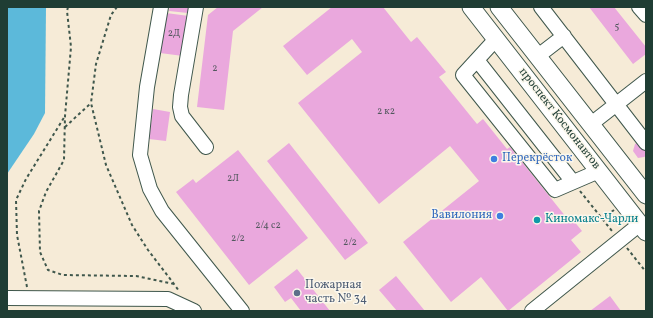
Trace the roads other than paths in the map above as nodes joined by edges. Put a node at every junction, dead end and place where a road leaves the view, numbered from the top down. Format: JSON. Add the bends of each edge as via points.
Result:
{"nodes":[{"id":1,"x":161,"y":7,"type":"edge"},
{"id":2,"x":196,"y":7,"type":"edge"},
{"id":3,"x":471,"y":7,"type":"edge"},
{"id":4,"x":499,"y":7,"type":"edge"},
{"id":5,"x":541,"y":7,"type":"edge"},
{"id":6,"x":639,"y":7,"type":"edge"},
{"id":7,"x":646,"y":15,"type":"edge"},
{"id":8,"x":564,"y":36,"type":"junction"},
{"id":9,"x":496,"y":40,"type":"junction"},
{"id":10,"x":538,"y":56,"type":"junction"},
{"id":11,"x":477,"y":60,"type":"junction"},
{"id":12,"x":646,"y":80,"type":"edge"},
{"id":13,"x":616,"y":104,"type":"junction"},
{"id":14,"x":591,"y":124,"type":"junction"},
{"id":15,"x":646,"y":143,"type":"edge"},
{"id":16,"x":206,"y":147,"type":"dead end"},
{"id":17,"x":599,"y":171,"type":"junction"},
{"id":18,"x":573,"y":182,"type":"junction"},
{"id":19,"x":646,"y":196,"type":"edge"},
{"id":20,"x":643,"y":228,"type":"edge"},
{"id":21,"x":7,"y":298,"type":"edge"},
{"id":22,"x":192,"y":310,"type":"edge"},
{"id":23,"x":242,"y":311,"type":"edge"},
{"id":24,"x":532,"y":311,"type":"edge"}],
"edges":[{"from":1,"to":23,"type":"street","via":[[147,87],[140,155],[150,189],[162,211]]},
{"from":2,"to":16,"type":"street","via":[[180,107],[182,116]]},
{"from":3,"to":9,"type":"main road","name":"проспект Космонавтов"},
{"from":4,"to":10,"type":"main road","name":"проспект Космонавтов"},
{"from":5,"to":8,"type":"street"},
{"from":6,"to":7,"type":"street"},
{"from":8,"to":10,"type":"street"},
{"from":8,"to":13,"type":"street"},
{"from":9,"to":11,"type":"street"},
{"from":9,"to":17,"type":"main road","name":"проспект Космонавтов"},
{"from":10,"to":14,"type":"main road","name":"проспект Космонавтов"},
{"from":11,"to":18,"type":"street"},
{"from":11,"to":18,"type":"street","via":[[463,75],[555,190]]},
{"from":12,"to":13,"type":"street"},
{"from":13,"to":14,"type":"street"},
{"from":13,"to":15,"type":"street"},
{"from":14,"to":19,"type":"main road","name":"проспект Космонавтов"},
{"from":17,"to":18,"type":"street"},
{"from":17,"to":20,"type":"main road","name":"проспект Космонавтов"},
{"from":20,"to":24,"type":"street","via":[[620,240]]},
{"from":21,"to":22,"type":"street","via":[[168,299]]}]}
